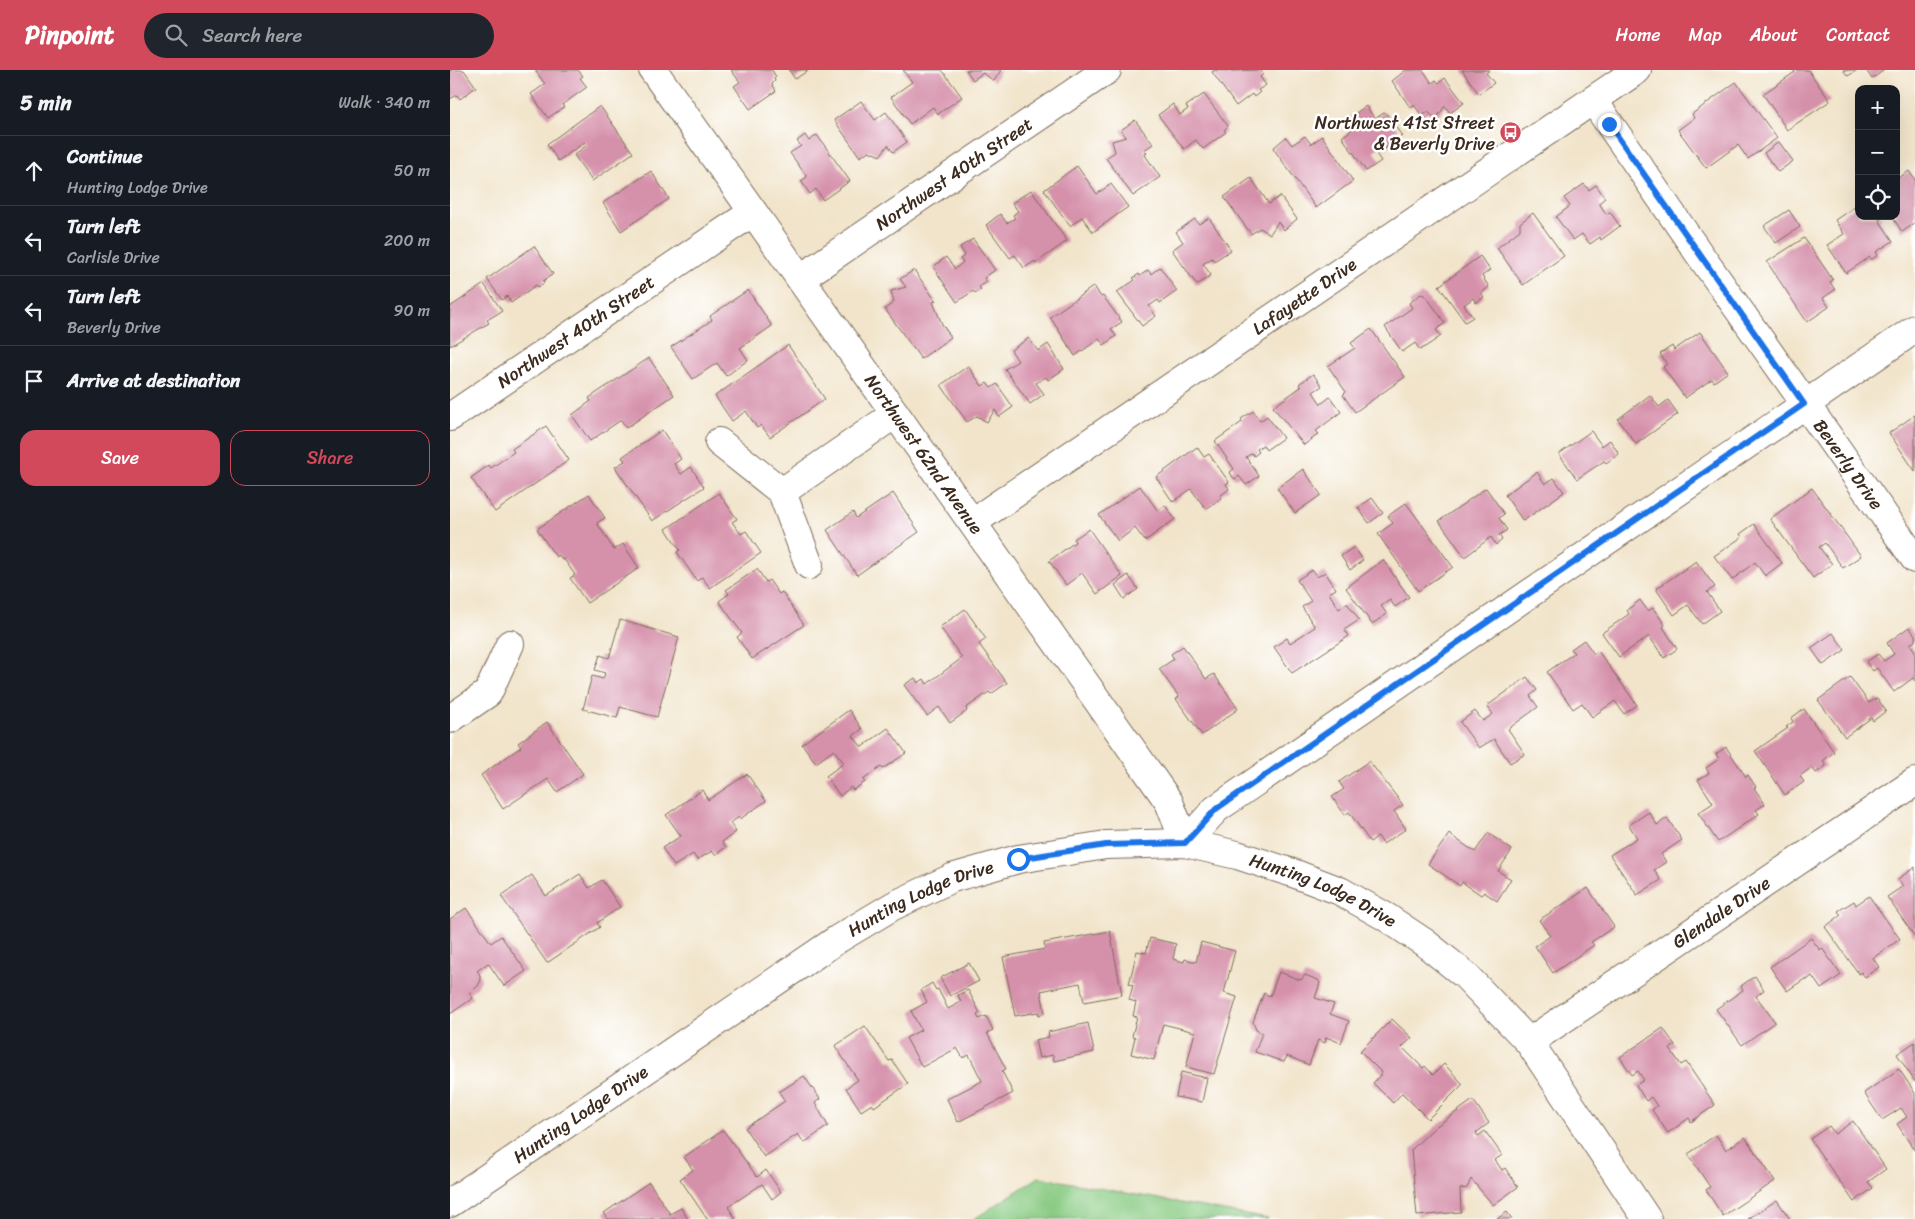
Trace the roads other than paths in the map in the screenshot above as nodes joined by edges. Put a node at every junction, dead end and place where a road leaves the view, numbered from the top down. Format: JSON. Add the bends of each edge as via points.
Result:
{"nodes":[{"id":1,"x":654,"y":70,"type":"edge"},
{"id":2,"x":1107,"y":70,"type":"edge"},
{"id":3,"x":1637,"y":70,"type":"edge"},
{"id":4,"x":1593,"y":100,"type":"junction"},
{"id":5,"x":753,"y":212,"type":"junction"},
{"id":6,"x":801,"y":278,"type":"junction"},
{"id":7,"x":1915,"y":330,"type":"edge"},
{"id":8,"x":1804,"y":404,"type":"junction"},
{"id":9,"x":896,"y":414,"type":"junction"},
{"id":10,"x":450,"y":417,"type":"edge"},
{"id":11,"x":719,"y":442,"type":"dead end"},
{"id":12,"x":782,"y":492,"type":"junction"},
{"id":13,"x":973,"y":522,"type":"junction"},
{"id":14,"x":1915,"y":559,"type":"edge"},
{"id":15,"x":809,"y":565,"type":"dead end"},
{"id":16,"x":510,"y":644,"type":"dead end"},
{"id":17,"x":450,"y":719,"type":"edge"},
{"id":18,"x":1915,"y":782,"type":"edge"},
{"id":19,"x":1185,"y":843,"type":"junction"},
{"id":20,"x":1529,"y":1042,"type":"junction"},
{"id":21,"x":450,"y":1202,"type":"edge"},
{"id":22,"x":1647,"y":1219,"type":"edge"}],
"edges":[{"from":1,"to":5,"type":"street","name":"Northwest 62nd Avenue"},
{"from":2,"to":6,"type":"street","name":"Northwest 40th Street"},
{"from":3,"to":4,"type":"street","name":"Lafayette Drive"},
{"from":4,"to":8,"type":"street","name":"Beverly Drive"},
{"from":4,"to":13,"type":"street","name":"Lafayette Drive"},
{"from":5,"to":6,"type":"street","name":"Northwest 62nd Avenue"},
{"from":5,"to":10,"type":"street","name":"Northwest 40th Street"},
{"from":6,"to":9,"type":"street","name":"Northwest 62nd Avenue"},
{"from":7,"to":8,"type":"street"},
{"from":8,"to":14,"type":"street","name":"Beverly Drive"},
{"from":8,"to":19,"type":"street","via":[[1216,809]]},
{"from":9,"to":12,"type":"street"},
{"from":9,"to":13,"type":"street","name":"Northwest 62nd Avenue"},
{"from":11,"to":12,"type":"street"},
{"from":12,"to":15,"type":"street"},
{"from":13,"to":19,"type":"street","name":"Northwest 62nd Avenue","via":[[1169,802]]},
{"from":16,"to":17,"type":"street","via":[[488,693]]},
{"from":18,"to":20,"type":"street","name":"Glendale Drive"},
{"from":19,"to":20,"type":"street","name":"Hunting Lodge Drive","via":[[1294,873],[1340,891],[1386,917],[1466,976]]},
{"from":19,"to":21,"type":"street","name":"Hunting Lodge Drive","via":[[1106,845],[1028,857],[952,878],[893,906],[838,939]]},
{"from":20,"to":22,"type":"street","name":"Hunting Lodge Drive"}]}
